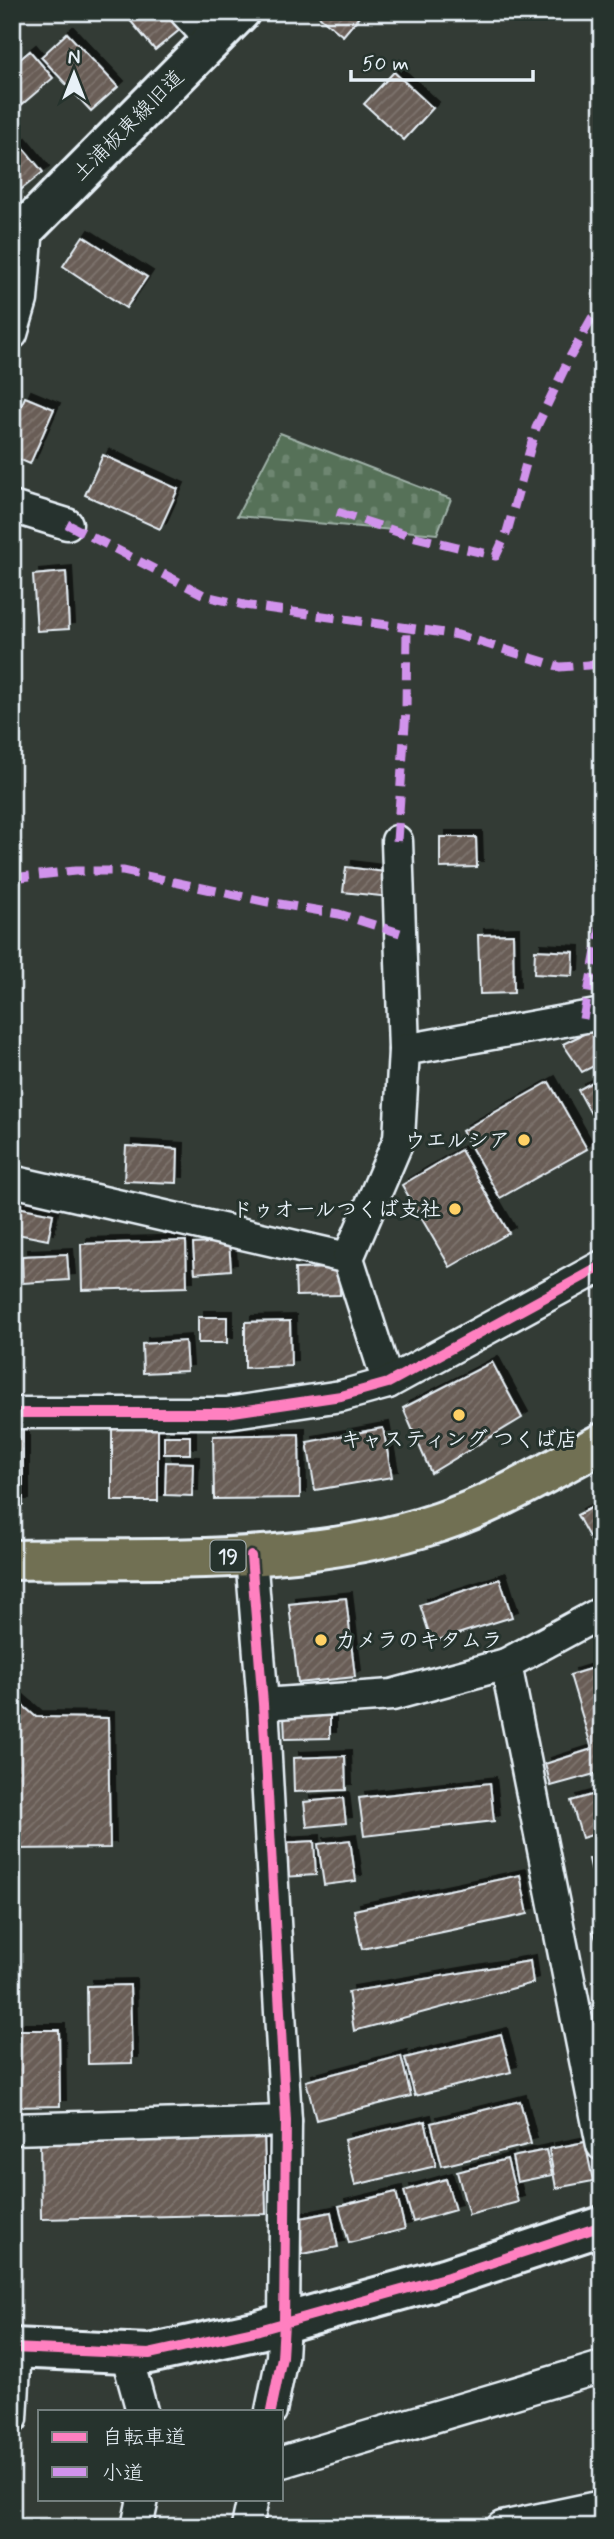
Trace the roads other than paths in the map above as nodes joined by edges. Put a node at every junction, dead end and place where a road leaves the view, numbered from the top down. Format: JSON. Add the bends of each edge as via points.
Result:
{"nodes":[{"id":1,"x":186,"y":12,"type":"edge"},
{"id":2,"x":240,"y":12,"type":"edge"},
{"id":3,"x":213,"y":42,"type":"junction"},
{"id":4,"x":20,"y":230,"type":"edge"},
{"id":5,"x":12,"y":334,"type":"edge"},
{"id":6,"x":12,"y":508,"type":"edge"},
{"id":7,"x":67,"y":524,"type":"dead end"},
{"id":8,"x":397,"y":841,"type":"dead end"},
{"id":9,"x":602,"y":1014,"type":"edge"},
{"id":10,"x":404,"y":1050,"type":"junction"},
{"id":11,"x":12,"y":1181,"type":"edge"},
{"id":12,"x":348,"y":1258,"type":"junction"},
{"id":13,"x":602,"y":1266,"type":"edge"},
{"id":14,"x":388,"y":1383,"type":"junction"},
{"id":15,"x":12,"y":1413,"type":"edge"},
{"id":16,"x":602,"y":1443,"type":"edge"},
{"id":17,"x":251,"y":1556,"type":"junction"},
{"id":18,"x":12,"y":1560,"type":"edge"},
{"id":19,"x":602,"y":1612,"type":"edge"},
{"id":20,"x":506,"y":1664,"type":"junction"},
{"id":21,"x":263,"y":1704,"type":"junction"},
{"id":22,"x":286,"y":2121,"type":"junction"},
{"id":23,"x":12,"y":2129,"type":"edge"},
{"id":24,"x":602,"y":2145,"type":"edge"},
{"id":25,"x":602,"y":2226,"type":"edge"},
{"id":26,"x":284,"y":2323,"type":"junction"},
{"id":27,"x":14,"y":2348,"type":"edge"},
{"id":28,"x":127,"y":2353,"type":"junction"},
{"id":29,"x":602,"y":2367,"type":"edge"},
{"id":30,"x":142,"y":2410,"type":"edge"},
{"id":31,"x":271,"y":2410,"type":"edge"},
{"id":32,"x":12,"y":2419,"type":"edge"},
{"id":33,"x":284,"y":2461,"type":"edge"},
{"id":34,"x":143,"y":2500,"type":"edge"},
{"id":35,"x":253,"y":2500,"type":"edge"},
{"id":36,"x":602,"y":2507,"type":"edge"},
{"id":37,"x":137,"y":2527,"type":"edge"},
{"id":38,"x":247,"y":2527,"type":"edge"},
{"id":39,"x":502,"y":2527,"type":"edge"},
{"id":40,"x":509,"y":2527,"type":"edge"}],
"edges":[{"from":1,"to":3,"type":"street"},
{"from":2,"to":3,"type":"street","name":"土浦板東線旧道"},
{"from":3,"to":4,"type":"street","name":"土浦板東線旧道"},
{"from":4,"to":5,"type":"street","via":[[22,300]]},
{"from":6,"to":7,"type":"street"},
{"from":8,"to":10,"type":"street"},
{"from":9,"to":10,"type":"street"},
{"from":10,"to":12,"type":"street","via":[[399,1139]]},
{"from":11,"to":12,"type":"street"},
{"from":12,"to":14,"type":"street"},
{"from":13,"to":14,"type":"street"},
{"from":14,"to":15,"type":"street","via":[[341,1396],[227,1413]]},
{"from":16,"to":17,"type":"main road","number":"19","via":[[493,1501],[441,1522],[375,1541]]},
{"from":17,"to":18,"type":"main road","number":"19"},
{"from":17,"to":21,"type":"street"},
{"from":19,"to":20,"type":"street"},
{"from":20,"to":21,"type":"street","via":[[392,1695]]},
{"from":20,"to":24,"type":"street"},
{"from":21,"to":22,"type":"street"},
{"from":22,"to":23,"type":"street"},
{"from":22,"to":26,"type":"street"},
{"from":25,"to":26,"type":"street","via":[[448,2277]]},
{"from":26,"to":28,"type":"street","via":[[149,2354]]},
{"from":26,"to":31,"type":"street"},
{"from":27,"to":28,"type":"street"},
{"from":27,"to":32,"type":"street"},
{"from":28,"to":30,"type":"street"},
{"from":29,"to":33,"type":"street"},
{"from":34,"to":37,"type":"street"},
{"from":35,"to":38,"type":"street"},
{"from":36,"to":40,"type":"street"},
{"from":39,"to":40,"type":"street"}]}
